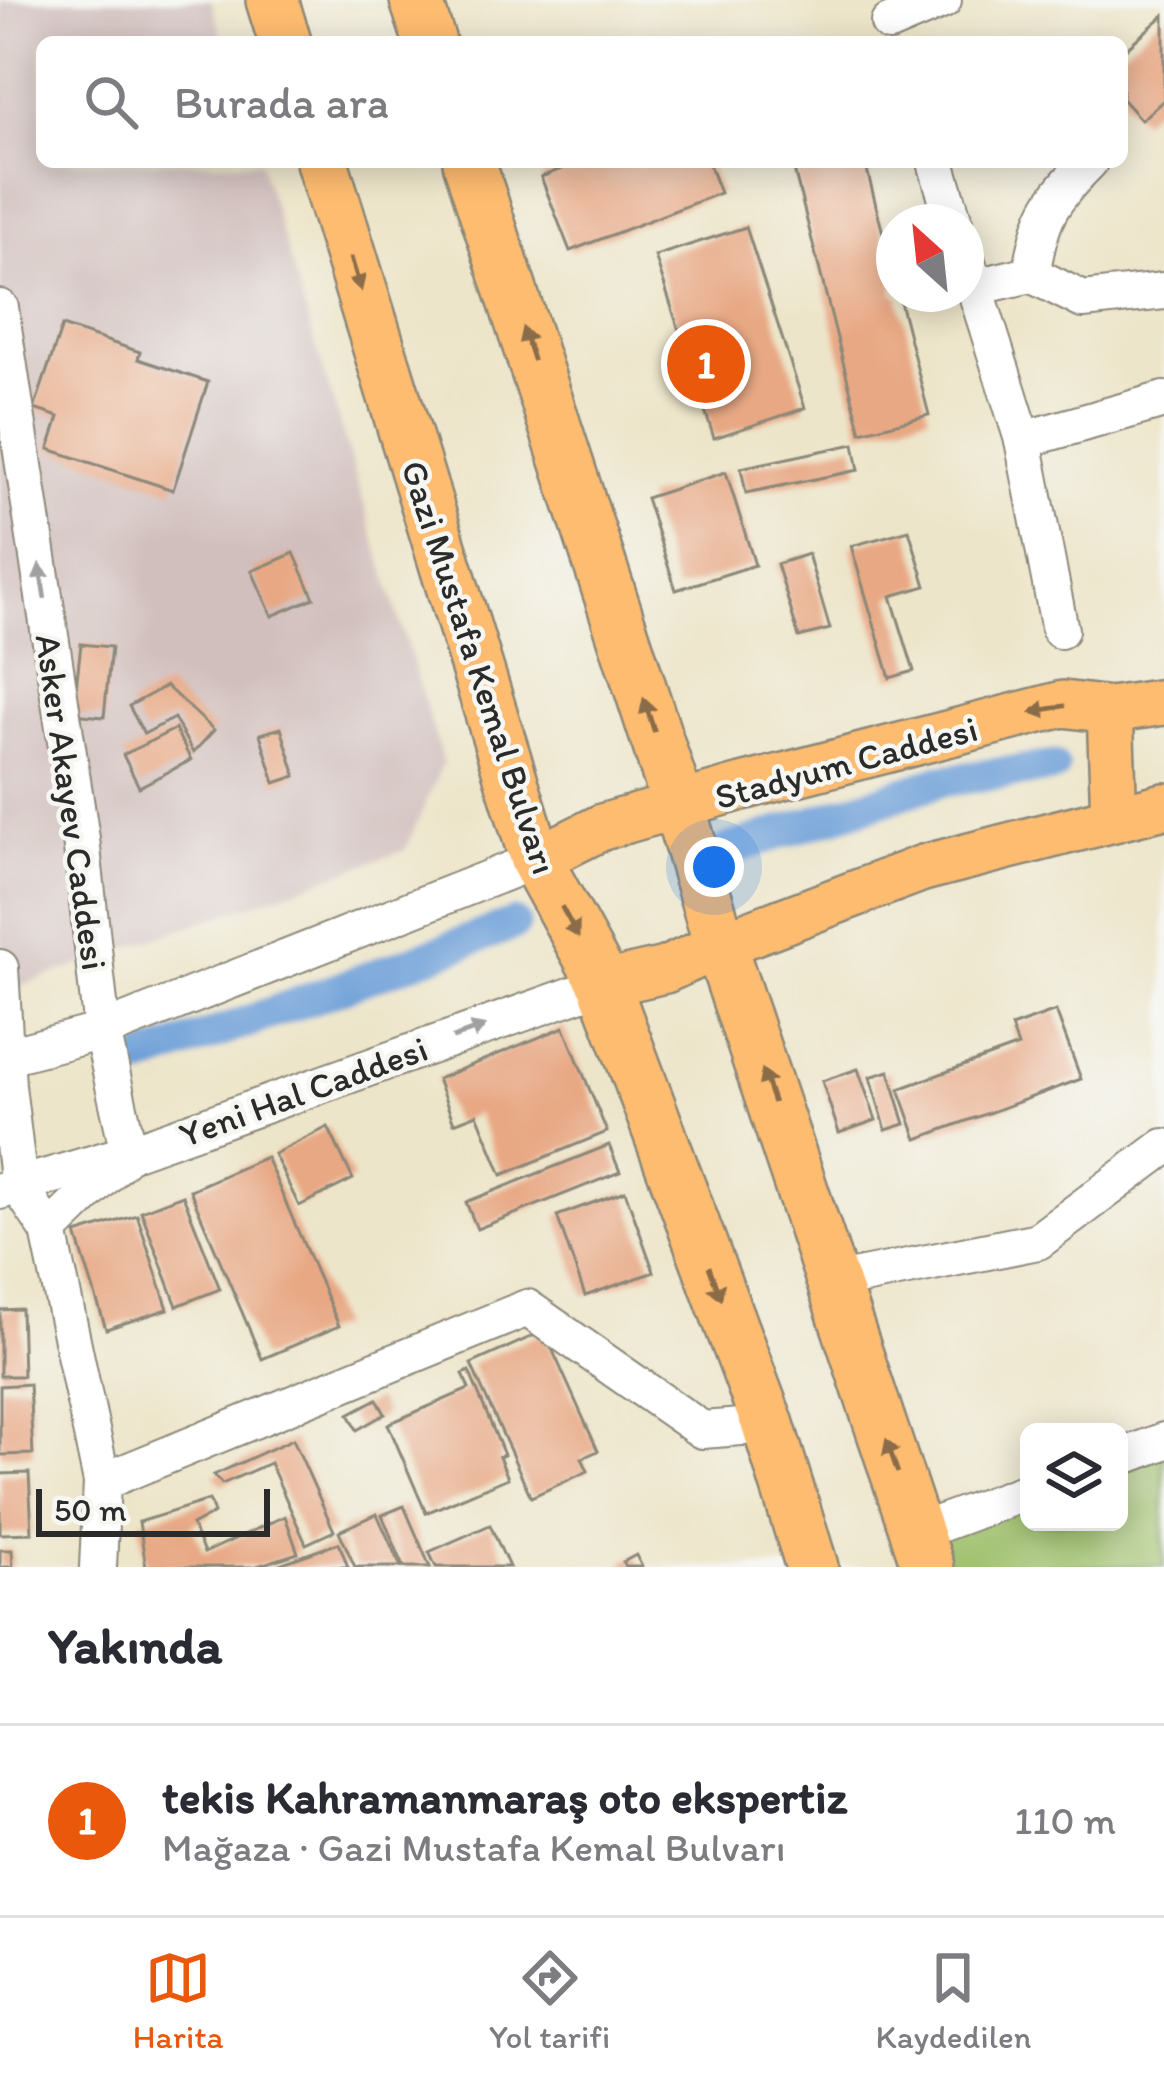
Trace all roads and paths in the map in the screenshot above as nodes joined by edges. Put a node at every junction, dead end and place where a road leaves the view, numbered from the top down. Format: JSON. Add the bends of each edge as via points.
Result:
{"nodes":[{"id":1,"x":272,"y":0,"type":"edge"},
{"id":2,"x":416,"y":0,"type":"edge"},
{"id":3,"x":944,"y":0,"type":"edge"},
{"id":4,"x":888,"y":22,"type":"edge"},
{"id":5,"x":283,"y":36,"type":"edge"},
{"id":6,"x":428,"y":36,"type":"edge"},
{"id":7,"x":324,"y":168,"type":"edge"},
{"id":8,"x":471,"y":168,"type":"edge"},
{"id":9,"x":938,"y":168,"type":"edge"},
{"id":10,"x":1083,"y":168,"type":"edge"},
{"id":11,"x":949,"y":204,"type":"edge"},
{"id":12,"x":984,"y":273,"type":"edge"},
{"id":13,"x":1031,"y":274,"type":"junction"},
{"id":14,"x":1164,"y":291,"type":"edge"},
{"id":15,"x":0,"y":308,"type":"edge"},
{"id":16,"x":982,"y":312,"type":"edge"},
{"id":17,"x":1164,"y":400,"type":"edge"},
{"id":18,"x":1023,"y":440,"type":"junction"},
{"id":19,"x":1060,"y":630,"type":"dead end"},
{"id":20,"x":1164,"y":702,"type":"edge"},
{"id":21,"x":1111,"y":710,"type":"junction"},
{"id":22,"x":1164,"y":806,"type":"edge"},
{"id":23,"x":679,"y":807,"type":"junction"},
{"id":24,"x":1114,"y":818,"type":"junction"},
{"id":25,"x":1164,"y":819,"type":"edge"},
{"id":26,"x":536,"y":860,"type":"junction"},
{"id":27,"x":720,"y":945,"type":"junction"},
{"id":28,"x":0,"y":968,"type":"edge"},
{"id":29,"x":604,"y":984,"type":"junction"},
{"id":30,"x":102,"y":1031,"type":"junction"},
{"id":31,"x":3,"y":1057,"type":"edge"},
{"id":32,"x":1164,"y":1147,"type":"edge"},
{"id":33,"x":129,"y":1153,"type":"junction"},
{"id":34,"x":10,"y":1188,"type":"edge"},
{"id":35,"x":49,"y":1231,"type":"junction"},
{"id":36,"x":833,"y":1282,"type":"junction"},
{"id":37,"x":768,"y":1425,"type":"junction"},
{"id":38,"x":1164,"y":1441,"type":"edge"},
{"id":39,"x":1128,"y":1455,"type":"edge"},
{"id":40,"x":102,"y":1482,"type":"junction"},
{"id":41,"x":1020,"y":1496,"type":"edge"},
{"id":42,"x":923,"y":1549,"type":"edge"},
{"id":43,"x":98,"y":1567,"type":"edge"},
{"id":44,"x":812,"y":1567,"type":"edge"}],
"edges":[{"from":1,"to":5,"type":"highway"},
{"from":2,"to":6,"type":"highway"},
{"from":3,"to":4,"type":"street"},
{"from":7,"to":26,"type":"highway","name":"Gazi Mustafa Kemal Bulvarı","one_way":true},
{"from":23,"to":8,"type":"highway","one_way":true},
{"from":9,"to":11,"type":"street"},
{"from":10,"to":13,"type":"street","via":[[1040,226]]},
{"from":12,"to":13,"type":"street"},
{"from":13,"to":14,"type":"street","via":[[1083,299]]},
{"from":30,"to":15,"type":"street","name":"Asker Akayev Caddesi","one_way":true,"via":[[81,838]]},
{"from":16,"to":18,"type":"street"},
{"from":17,"to":18,"type":"street"},
{"from":18,"to":19,"type":"street"},
{"from":20,"to":21,"type":"main road","name":"Stadyum Caddesi"},
{"from":21,"to":23,"type":"main road","name":"Stadyum Caddesi","one_way":true,"via":[[1063,704]]},
{"from":21,"to":24,"type":"main road"},
{"from":22,"to":24,"type":"main road"},
{"from":23,"to":26,"type":"main road","name":"Stadyum Caddesi","via":[[602,827]]},
{"from":23,"to":27,"type":"highway"},
{"from":24,"to":25,"type":"street"},
{"from":24,"to":27,"type":"main road","via":[[923,868]]},
{"from":26,"to":29,"type":"highway","name":"Gazi Mustafa Kemal Bulvarı","one_way":true},
{"from":26,"to":30,"type":"street"},
{"from":27,"to":29,"type":"main road","via":[[665,970]]},
{"from":36,"to":27,"type":"highway","one_way":true},
{"from":28,"to":31,"type":"street"},
{"from":33,"to":29,"type":"street","name":"Yeni Hal Caddesi","one_way":true},
{"from":29,"to":37,"type":"highway","name":"Gazi Mustafa Kemal Bulvarı","one_way":true},
{"from":30,"to":31,"type":"street"},
{"from":30,"to":33,"type":"street","name":"Asker Akayev Caddesi"},
{"from":31,"to":34,"type":"street"},
{"from":32,"to":36,"type":"street","via":[[1038,1241]]},
{"from":33,"to":34,"type":"street","name":"Yeni Hal Caddesi"},
{"from":33,"to":35,"type":"street"},
{"from":34,"to":35,"type":"street"},
{"from":35,"to":40,"type":"street"},
{"from":42,"to":36,"type":"highway","one_way":true},
{"from":37,"to":40,"type":"street","via":[[703,1430],[527,1309]]},
{"from":37,"to":44,"type":"highway","name":"Gazi Mustafa Kemal Bulvarı"},
{"from":38,"to":39,"type":"street"},
{"from":40,"to":43,"type":"street"},
{"from":41,"to":42,"type":"street"}]}
